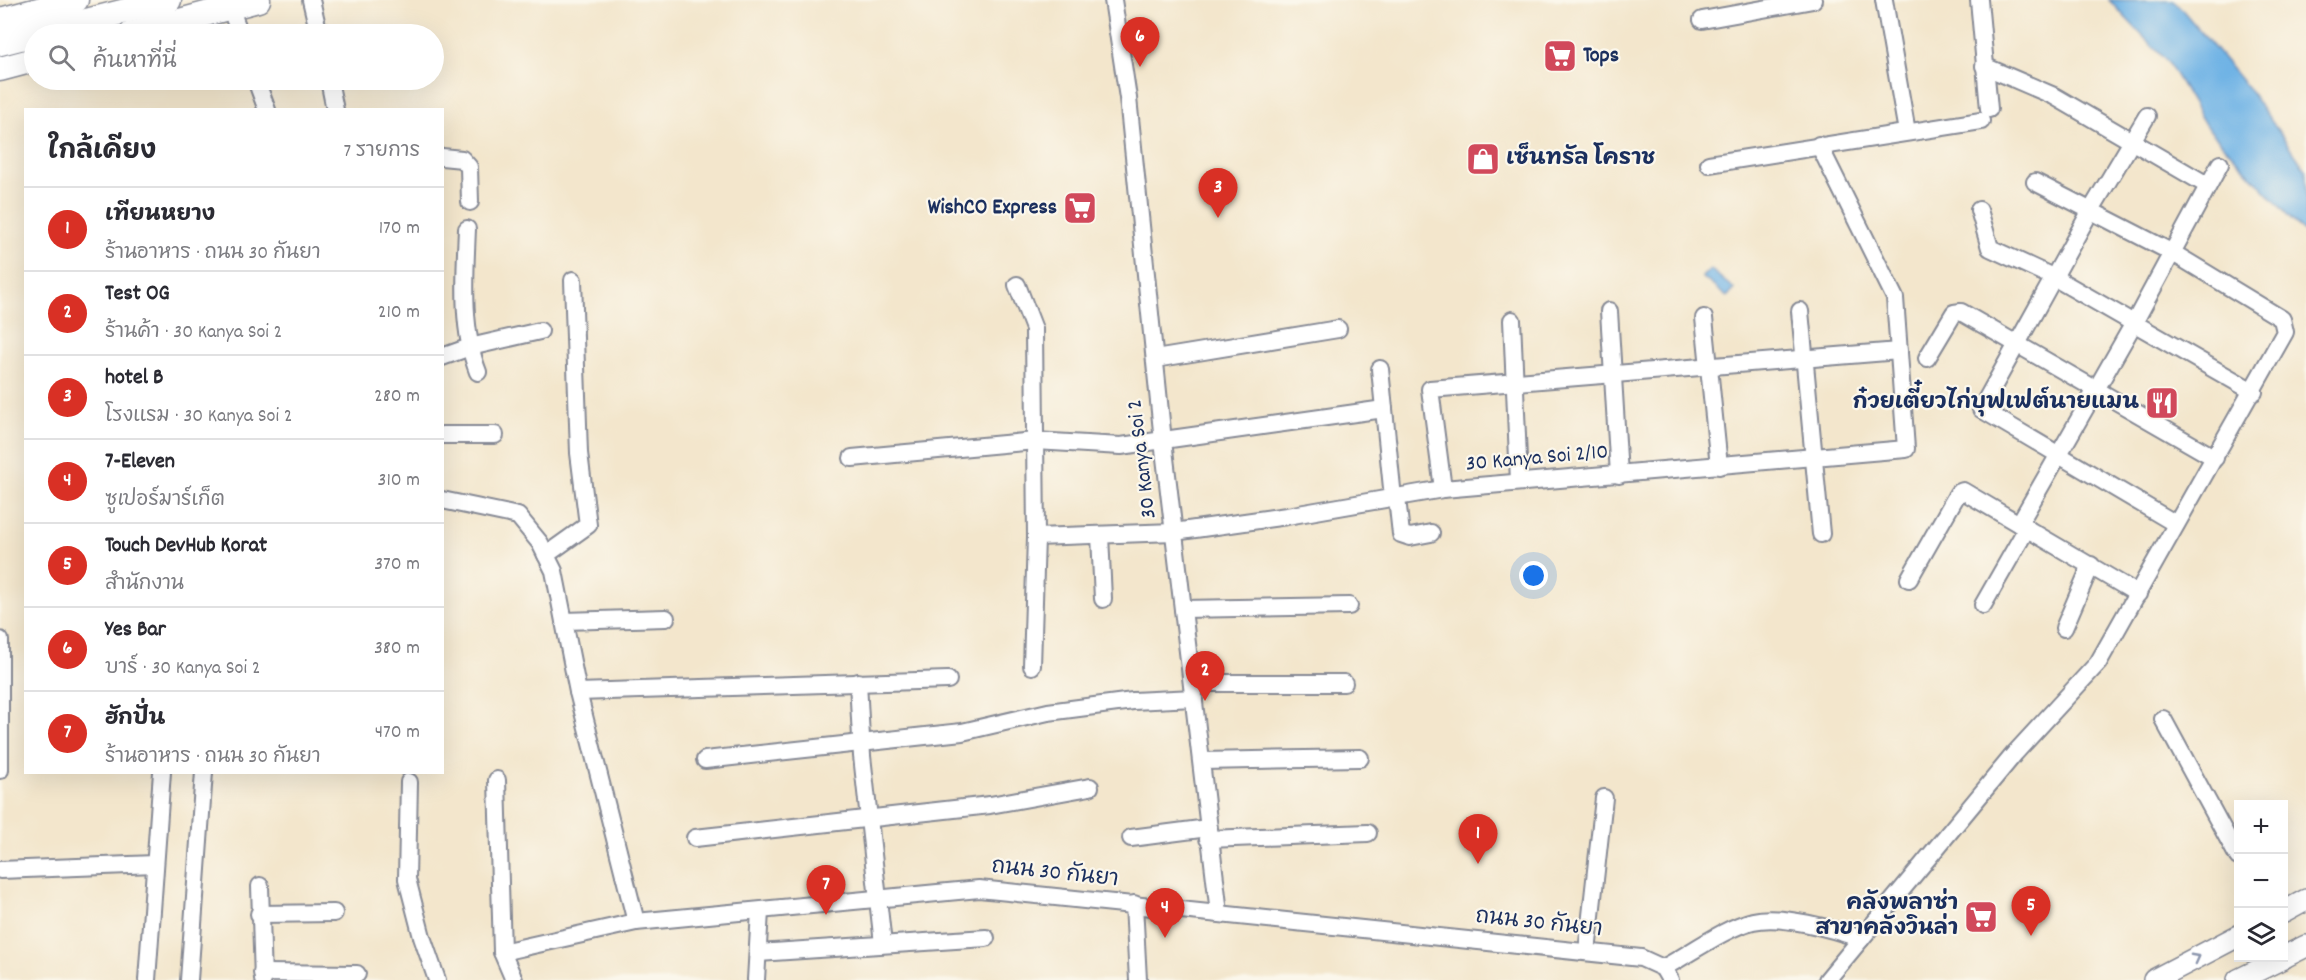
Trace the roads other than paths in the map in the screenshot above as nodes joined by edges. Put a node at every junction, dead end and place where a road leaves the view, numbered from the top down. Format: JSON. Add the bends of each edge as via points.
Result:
{"nodes":[{"id":1,"x":76,"y":0,"type":"edge"},
{"id":2,"x":169,"y":0,"type":"edge"},
{"id":3,"x":258,"y":0,"type":"edge"},
{"id":4,"x":311,"y":0,"type":"edge"},
{"id":5,"x":1113,"y":0,"type":"edge"},
{"id":6,"x":1813,"y":0,"type":"edge"},
{"id":7,"x":1884,"y":0,"type":"edge"},
{"id":8,"x":1979,"y":0,"type":"edge"},
{"id":9,"x":230,"y":7,"type":"junction"},
{"id":10,"x":0,"y":20,"type":"edge"},
{"id":11,"x":1702,"y":20,"type":"dead end"},
{"id":12,"x":75,"y":24,"type":"edge"},
{"id":13,"x":168,"y":24,"type":"edge"},
{"id":14,"x":236,"y":24,"type":"edge"},
{"id":15,"x":317,"y":24,"type":"edge"},
{"id":16,"x":24,"y":37,"type":"edge"},
{"id":17,"x":0,"y":43,"type":"edge"},
{"id":18,"x":24,"y":63,"type":"edge"},
{"id":19,"x":1984,"y":66,"type":"junction"},
{"id":20,"x":0,"y":69,"type":"edge"},
{"id":21,"x":260,"y":90,"type":"edge"},
{"id":22,"x":330,"y":90,"type":"edge"},
{"id":23,"x":266,"y":108,"type":"edge"},
{"id":24,"x":335,"y":108,"type":"edge"},
{"id":25,"x":2147,"y":116,"type":"dead end"},
{"id":26,"x":1907,"y":132,"type":"junction"},
{"id":27,"x":2131,"y":141,"type":"junction"},
{"id":28,"x":1819,"y":145,"type":"junction"},
{"id":29,"x":444,"y":157,"type":"edge"},
{"id":30,"x":1709,"y":164,"type":"dead end"},
{"id":31,"x":2220,"y":164,"type":"dead end"},
{"id":32,"x":2035,"y":182,"type":"dead end"},
{"id":33,"x":2207,"y":185,"type":"junction"},
{"id":34,"x":470,"y":202,"type":"dead end"},
{"id":35,"x":1978,"y":210,"type":"dead end"},
{"id":36,"x":2091,"y":210,"type":"junction"},
{"id":37,"x":467,"y":229,"type":"dead end"},
{"id":38,"x":2173,"y":253,"type":"junction"},
{"id":39,"x":2055,"y":278,"type":"junction"},
{"id":40,"x":573,"y":280,"type":"dead end"},
{"id":41,"x":1017,"y":285,"type":"dead end"},
{"id":42,"x":1609,"y":311,"type":"dead end"},
{"id":43,"x":1800,"y":311,"type":"dead end"},
{"id":44,"x":1704,"y":318,"type":"dead end"},
{"id":45,"x":1512,"y":320,"type":"dead end"},
{"id":46,"x":2134,"y":323,"type":"junction"},
{"id":47,"x":1338,"y":329,"type":"dead end"},
{"id":48,"x":540,"y":331,"type":"dead end"},
{"id":49,"x":2017,"y":344,"type":"junction"},
{"id":50,"x":470,"y":346,"type":"junction"},
{"id":51,"x":1899,"y":351,"type":"junction"},
{"id":52,"x":444,"y":356,"type":"edge"},
{"id":53,"x":1805,"y":358,"type":"junction"},
{"id":54,"x":1928,"y":358,"type":"dead end"},
{"id":55,"x":1155,"y":359,"type":"junction"},
{"id":56,"x":1709,"y":366,"type":"junction"},
{"id":57,"x":1380,"y":369,"type":"dead end"},
{"id":58,"x":478,"y":372,"type":"dead end"},
{"id":59,"x":1614,"y":374,"type":"junction"},
{"id":60,"x":1515,"y":382,"type":"junction"},
{"id":61,"x":2096,"y":389,"type":"junction"},
{"id":62,"x":2254,"y":392,"type":"junction"},
{"id":63,"x":1384,"y":409,"type":"junction"},
{"id":64,"x":444,"y":435,"type":"edge"},
{"id":65,"x":495,"y":435,"type":"dead end"},
{"id":66,"x":1035,"y":441,"type":"junction"},
{"id":67,"x":1163,"y":441,"type":"junction"},
{"id":68,"x":2056,"y":455,"type":"junction"},
{"id":69,"x":1814,"y":457,"type":"junction"},
{"id":70,"x":852,"y":458,"type":"dead end"},
{"id":71,"x":2215,"y":458,"type":"junction"},
{"id":72,"x":1719,"y":466,"type":"junction"},
{"id":73,"x":1619,"y":475,"type":"junction"},
{"id":74,"x":1519,"y":483,"type":"junction"},
{"id":75,"x":1443,"y":489,"type":"junction"},
{"id":76,"x":1395,"y":498,"type":"junction"},
{"id":77,"x":444,"y":500,"type":"edge"},
{"id":78,"x":2176,"y":524,"type":"junction"},
{"id":79,"x":2023,"y":526,"type":"junction"},
{"id":80,"x":1174,"y":532,"type":"junction"},
{"id":81,"x":1431,"y":533,"type":"dead end"},
{"id":82,"x":1821,"y":534,"type":"dead end"},
{"id":83,"x":1100,"y":535,"type":"junction"},
{"id":84,"x":1036,"y":537,"type":"junction"},
{"id":85,"x":546,"y":555,"type":"junction"},
{"id":86,"x":2091,"y":565,"type":"junction"},
{"id":87,"x":1909,"y":579,"type":"dead end"},
{"id":88,"x":2138,"y":594,"type":"junction"},
{"id":89,"x":1103,"y":599,"type":"dead end"},
{"id":90,"x":1983,"y":605,"type":"dead end"},
{"id":91,"x":1349,"y":606,"type":"dead end"},
{"id":92,"x":1184,"y":609,"type":"junction"},
{"id":93,"x":666,"y":618,"type":"dead end"},
{"id":94,"x":564,"y":621,"type":"junction"},
{"id":95,"x":2064,"y":628,"type":"dead end"},
{"id":96,"x":0,"y":640,"type":"edge"},
{"id":97,"x":1032,"y":666,"type":"dead end"},
{"id":98,"x":948,"y":680,"type":"dead end"},
{"id":99,"x":858,"y":682,"type":"junction"},
{"id":100,"x":1344,"y":683,"type":"dead end"},
{"id":101,"x":1193,"y":690,"type":"junction"},
{"id":102,"x":1,"y":691,"type":"edge"},
{"id":103,"x":578,"y":692,"type":"junction"},
{"id":104,"x":2163,"y":719,"type":"dead end"},
{"id":105,"x":861,"y":745,"type":"junction"},
{"id":106,"x":1360,"y":758,"type":"dead end"},
{"id":107,"x":705,"y":760,"type":"dead end"},
{"id":108,"x":1202,"y":761,"type":"junction"},
{"id":109,"x":0,"y":770,"type":"edge"},
{"id":110,"x":162,"y":774,"type":"edge"},
{"id":111,"x":204,"y":774,"type":"edge"},
{"id":112,"x":497,"y":780,"type":"dead end"},
{"id":113,"x":408,"y":782,"type":"dead end"},
{"id":114,"x":1090,"y":788,"type":"dead end"},
{"id":115,"x":1604,"y":798,"type":"dead end"},
{"id":116,"x":870,"y":819,"type":"junction"},
{"id":117,"x":1208,"y":833,"type":"junction"},
{"id":118,"x":1368,"y":833,"type":"dead end"},
{"id":119,"x":695,"y":838,"type":"dead end"},
{"id":120,"x":1131,"y":838,"type":"dead end"},
{"id":121,"x":2236,"y":854,"type":"edge"},
{"id":122,"x":155,"y":864,"type":"junction"},
{"id":123,"x":0,"y":870,"type":"edge"},
{"id":124,"x":260,"y":886,"type":"dead end"},
{"id":125,"x":879,"y":898,"type":"junction"},
{"id":126,"x":2306,"y":900,"type":"edge"},
{"id":127,"x":1134,"y":904,"type":"junction"},
{"id":128,"x":2288,"y":909,"type":"edge"},
{"id":129,"x":760,"y":911,"type":"junction"},
{"id":130,"x":334,"y":913,"type":"dead end"},
{"id":131,"x":1219,"y":913,"type":"junction"},
{"id":132,"x":259,"y":914,"type":"junction"},
{"id":133,"x":636,"y":922,"type":"junction"},
{"id":134,"x":986,"y":938,"type":"dead end"},
{"id":135,"x":2234,"y":938,"type":"edge"},
{"id":136,"x":1861,"y":939,"type":"junction"},
{"id":137,"x":883,"y":944,"type":"junction"},
{"id":138,"x":2306,"y":946,"type":"edge"},
{"id":139,"x":501,"y":952,"type":"junction"},
{"id":140,"x":1587,"y":952,"type":"junction"},
{"id":141,"x":758,"y":953,"type":"junction"},
{"id":142,"x":2288,"y":955,"type":"edge"},
{"id":143,"x":2273,"y":962,"type":"edge"},
{"id":144,"x":357,"y":974,"type":"dead end"},
{"id":145,"x":1666,"y":974,"type":"edge"},
{"id":146,"x":263,"y":977,"type":"edge"},
{"id":147,"x":147,"y":980,"type":"edge"},
{"id":148,"x":189,"y":980,"type":"edge"},
{"id":149,"x":437,"y":980,"type":"edge"},
{"id":150,"x":514,"y":980,"type":"edge"},
{"id":151,"x":756,"y":980,"type":"edge"},
{"id":152,"x":1138,"y":980,"type":"edge"},
{"id":153,"x":1827,"y":980,"type":"edge"},
{"id":154,"x":2154,"y":980,"type":"edge"},
{"id":155,"x":2238,"y":980,"type":"edge"}],
"edges":[{"from":1,"to":10,"type":"highway"},
{"from":2,"to":12,"type":"highway"},
{"from":3,"to":9,"type":"highway"},
{"from":4,"to":15,"type":"street"},
{"from":5,"to":55,"type":"street","name":"30 Kanya Soi 2","via":[[1128,98]]},
{"from":6,"to":11,"type":"street"},
{"from":7,"to":26,"type":"street"},
{"from":8,"to":19,"type":"street"},
{"from":9,"to":13,"type":"highway"},
{"from":9,"to":14,"type":"street"},
{"from":16,"to":17,"type":"highway"},
{"from":18,"to":20,"type":"highway"},
{"from":19,"to":26,"type":"street","via":[[1985,115]]},
{"from":19,"to":27,"type":"street","via":[[2054,96]]},
{"from":21,"to":23,"type":"street"},
{"from":22,"to":24,"type":"street"},
{"from":25,"to":27,"type":"street"},
{"from":26,"to":28,"type":"street"},
{"from":27,"to":33,"type":"street"},
{"from":27,"to":36,"type":"street"},
{"from":28,"to":30,"type":"street"},
{"from":28,"to":51,"type":"street","via":[[1895,298]]},
{"from":29,"to":34,"type":"street","via":[[462,159],[469,167]]},
{"from":31,"to":33,"type":"street"},
{"from":32,"to":36,"type":"street"},
{"from":33,"to":38,"type":"street"},
{"from":35,"to":39,"type":"street","via":[[1990,248]]},
{"from":36,"to":38,"type":"street"},
{"from":36,"to":39,"type":"street"},
{"from":37,"to":50,"type":"street"},
{"from":38,"to":46,"type":"street"},
{"from":38,"to":62,"type":"street","via":[[2282,319],[2286,332]]},
{"from":39,"to":46,"type":"street"},
{"from":39,"to":49,"type":"street"},
{"from":40,"to":85,"type":"street","via":[[579,453],[588,525]]},
{"from":41,"to":66,"type":"street","via":[[1034,329]]},
{"from":42,"to":59,"type":"street"},
{"from":43,"to":53,"type":"street"},
{"from":44,"to":56,"type":"street"},
{"from":45,"to":60,"type":"street"},
{"from":46,"to":61,"type":"street"},
{"from":46,"to":62,"type":"street"},
{"from":47,"to":55,"type":"street"},
{"from":48,"to":50,"type":"street"},
{"from":49,"to":54,"type":"street","via":[[1958,312]]},
{"from":49,"to":61,"type":"street"},
{"from":49,"to":68,"type":"street","via":[[1982,409]]},
{"from":50,"to":52,"type":"street"},
{"from":50,"to":58,"type":"street"},
{"from":51,"to":53,"type":"street"},
{"from":51,"to":69,"type":"street","name":"30 Kanya Soi 2/10","via":[[1906,449]]},
{"from":53,"to":56,"type":"street"},
{"from":53,"to":69,"type":"street"},
{"from":55,"to":67,"type":"street","name":"30 Kanya Soi 2"},
{"from":56,"to":59,"type":"street"},
{"from":56,"to":72,"type":"street"},
{"from":57,"to":63,"type":"street"},
{"from":59,"to":60,"type":"street"},
{"from":59,"to":73,"type":"street"},
{"from":60,"to":74,"type":"street"},
{"from":60,"to":75,"type":"street","via":[[1430,389]]},
{"from":61,"to":68,"type":"street"},
{"from":61,"to":71,"type":"street"},
{"from":62,"to":71,"type":"street"},
{"from":63,"to":67,"type":"street"},
{"from":63,"to":76,"type":"street"},
{"from":64,"to":65,"type":"street"},
{"from":66,"to":67,"type":"street","via":[[1121,446]]},
{"from":66,"to":70,"type":"street"},
{"from":66,"to":84,"type":"street"},
{"from":67,"to":80,"type":"street","name":"30 Kanya Soi 2"},
{"from":68,"to":78,"type":"street"},
{"from":68,"to":79,"type":"street"},
{"from":69,"to":72,"type":"street","name":"30 Kanya Soi 2/10"},
{"from":69,"to":82,"type":"street"},
{"from":71,"to":78,"type":"street"},
{"from":72,"to":73,"type":"street","name":"30 Kanya Soi 2/10"},
{"from":73,"to":74,"type":"street","name":"30 Kanya Soi 2/10"},
{"from":74,"to":75,"type":"street","name":"30 Kanya Soi 2/10"},
{"from":75,"to":76,"type":"street","name":"30 Kanya Soi 2/10"},
{"from":76,"to":80,"type":"street","name":"30 Kanya Soi 2/10"},
{"from":76,"to":81,"type":"street","via":[[1401,534],[1410,537]]},
{"from":77,"to":85,"type":"street","via":[[518,516]]},
{"from":78,"to":88,"type":"street"},
{"from":79,"to":86,"type":"street"},
{"from":79,"to":87,"type":"street","via":[[1961,491]]},
{"from":79,"to":90,"type":"street"},
{"from":80,"to":83,"type":"street","name":"30 Kanya Soi 2/10"},
{"from":80,"to":92,"type":"street","name":"30 Kanya Soi 2"},
{"from":83,"to":84,"type":"street","name":"30 Kanya Soi 2/10"},
{"from":83,"to":89,"type":"street"},
{"from":84,"to":97,"type":"street"},
{"from":85,"to":94,"type":"street","via":[[554,571]]},
{"from":86,"to":88,"type":"street"},
{"from":86,"to":95,"type":"street"},
{"from":88,"to":136,"type":"street","via":[[2098,663],[2015,753]]},
{"from":91,"to":92,"type":"street"},
{"from":92,"to":101,"type":"street","name":"30 Kanya Soi 2"},
{"from":93,"to":94,"type":"street"},
{"from":94,"to":103,"type":"street"},
{"from":96,"to":102,"type":"street"},
{"from":98,"to":99,"type":"street"},
{"from":99,"to":103,"type":"street"},
{"from":99,"to":105,"type":"street"},
{"from":100,"to":101,"type":"street"},
{"from":101,"to":105,"type":"street","via":[[1048,712],[962,732]]},
{"from":101,"to":108,"type":"street","name":"30 Kanya Soi 2"},
{"from":102,"to":109,"type":"street"},
{"from":103,"to":133,"type":"street"},
{"from":104,"to":121,"type":"street"},
{"from":105,"to":107,"type":"street"},
{"from":105,"to":116,"type":"street"},
{"from":106,"to":108,"type":"street"},
{"from":108,"to":117,"type":"street","name":"30 Kanya Soi 2"},
{"from":110,"to":122,"type":"street"},
{"from":111,"to":148,"type":"street"},
{"from":112,"to":139,"type":"street"},
{"from":113,"to":149,"type":"street","via":[[407,879]]},
{"from":114,"to":116,"type":"street"},
{"from":115,"to":140,"type":"street"},
{"from":116,"to":119,"type":"street"},
{"from":116,"to":125,"type":"street"},
{"from":117,"to":118,"type":"street"},
{"from":117,"to":120,"type":"street"},
{"from":117,"to":131,"type":"street","name":"30 Kanya Soi 2"},
{"from":122,"to":123,"type":"street"},
{"from":122,"to":147,"type":"street"},
{"from":124,"to":132,"type":"street"},
{"from":125,"to":127,"type":"street","name":"ถนน 30 กันยา","via":[[979,888]]},
{"from":125,"to":129,"type":"street","name":"ถนน 30 กันยา"},
{"from":125,"to":137,"type":"street"},
{"from":126,"to":128,"type":"main road"},
{"from":127,"to":131,"type":"street","name":"ถนน 30 กันยา"},
{"from":127,"to":152,"type":"street"},
{"from":129,"to":133,"type":"street","name":"ถนน 30 กันยา"},
{"from":129,"to":141,"type":"street"},
{"from":130,"to":132,"type":"street"},
{"from":131,"to":140,"type":"street","name":"ถนน 30 กันยา"},
{"from":132,"to":146,"type":"street"},
{"from":133,"to":139,"type":"street","name":"ถนน 30 กันยา"},
{"from":134,"to":137,"type":"street"},
{"from":154,"to":135,"type":"main road","one_way":true},
{"from":136,"to":145,"type":"street","via":[[1834,930],[1754,921],[1734,928]]},
{"from":136,"to":153,"type":"street"},
{"from":137,"to":141,"type":"street"},
{"from":138,"to":142,"type":"main road"},
{"from":139,"to":150,"type":"street"},
{"from":140,"to":145,"type":"street","name":"ถนน 30 กันยา","via":[[1641,958]]},
{"from":141,"to":151,"type":"street"},
{"from":143,"to":155,"type":"main road"},
{"from":144,"to":146,"type":"street"}]}
